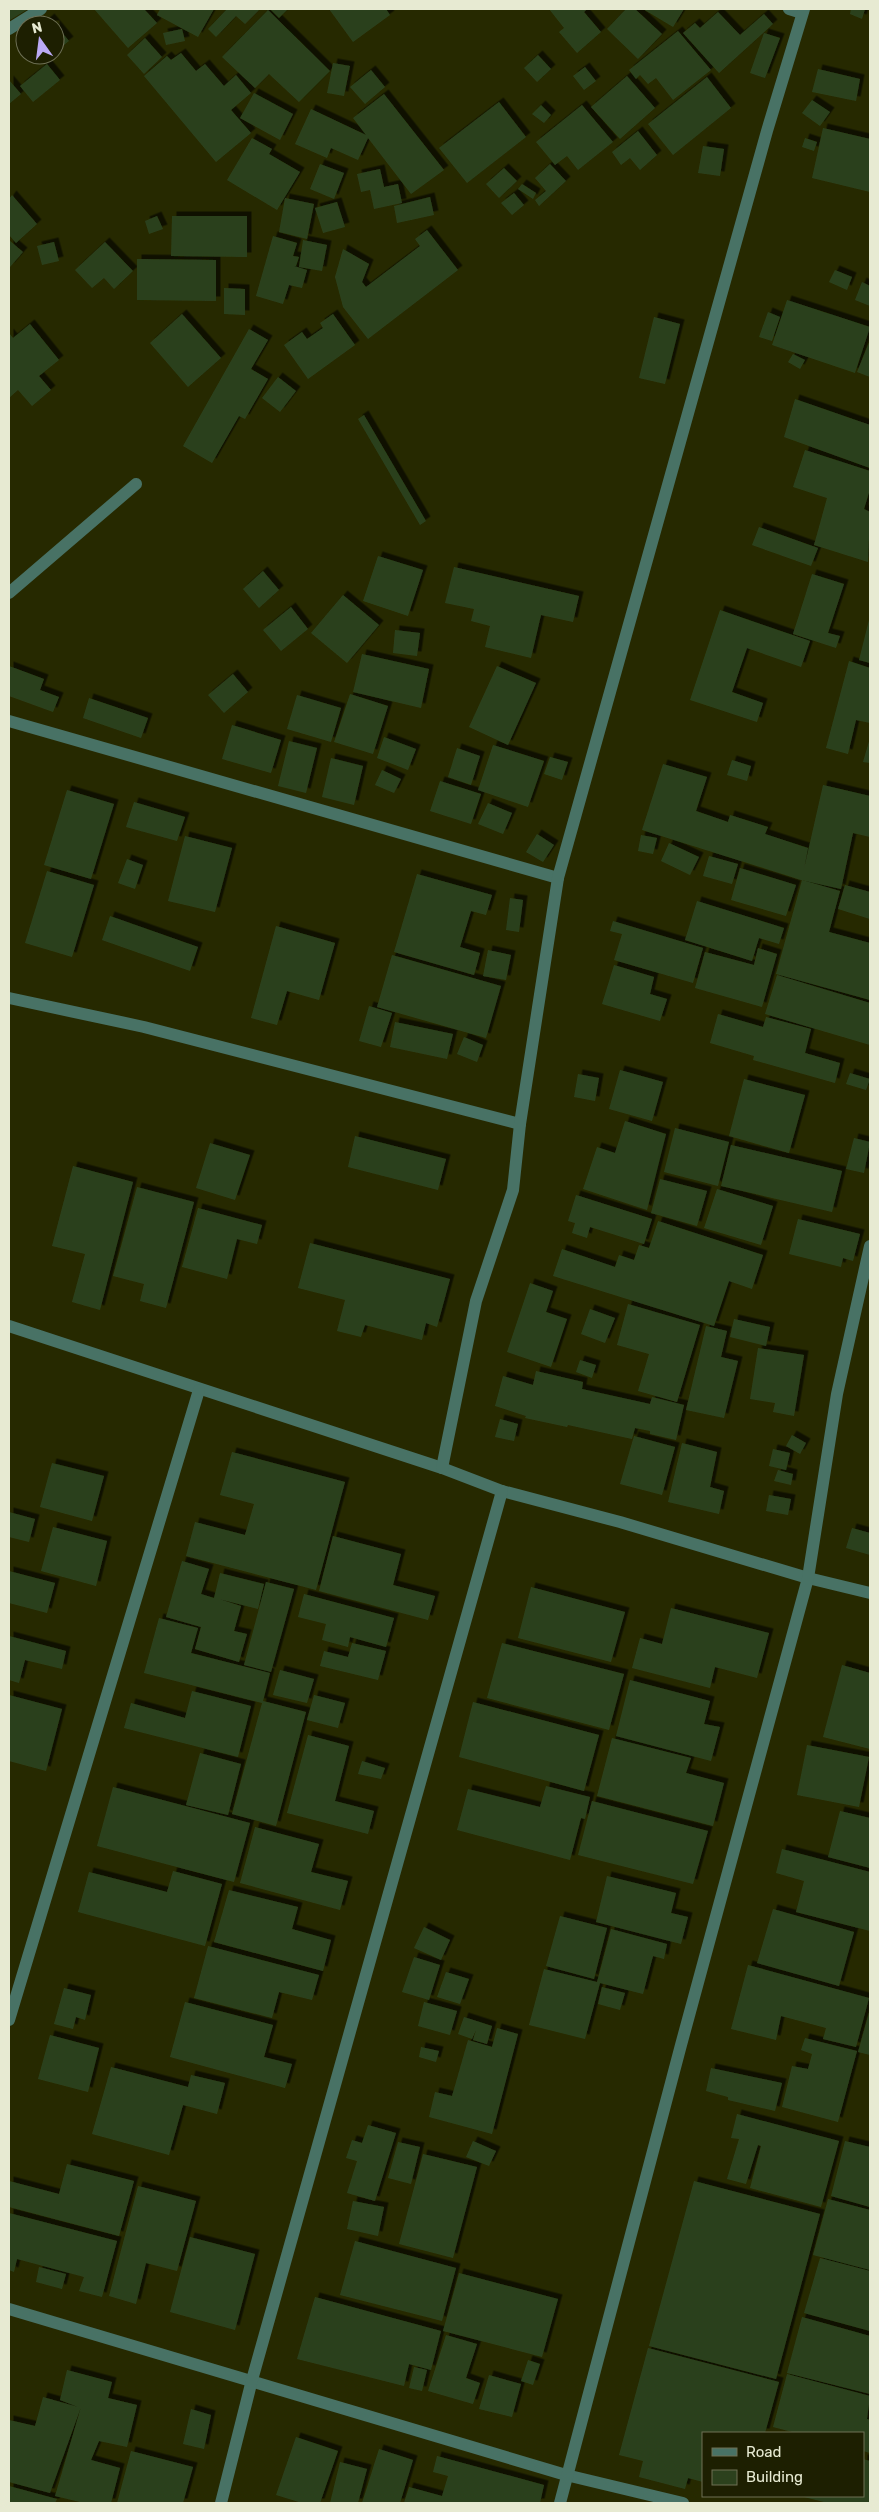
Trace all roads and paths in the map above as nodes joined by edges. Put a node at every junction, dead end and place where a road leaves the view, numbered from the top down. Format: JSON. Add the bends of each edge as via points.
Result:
{"nodes":[{"id":1,"x":41,"y":9,"type":"edge"},
{"id":2,"x":789,"y":9,"type":"edge"},
{"id":3,"x":803,"y":11,"type":"edge"},
{"id":4,"x":9,"y":29,"type":"edge"},
{"id":5,"x":136,"y":484,"type":"dead end"},
{"id":6,"x":9,"y":593,"type":"edge"},
{"id":7,"x":9,"y":721,"type":"edge"},
{"id":8,"x":558,"y":878,"type":"junction"},
{"id":9,"x":9,"y":998,"type":"edge"},
{"id":10,"x":520,"y":1124,"type":"junction"},
{"id":11,"x":870,"y":1246,"type":"edge"},
{"id":12,"x":9,"y":1326,"type":"edge"},
{"id":13,"x":199,"y":1390,"type":"junction"},
{"id":14,"x":442,"y":1468,"type":"junction"},
{"id":15,"x":502,"y":1491,"type":"junction"},
{"id":16,"x":808,"y":1578,"type":"junction"},
{"id":17,"x":870,"y":1593,"type":"edge"},
{"id":18,"x":9,"y":2020,"type":"edge"},
{"id":19,"x":9,"y":2309,"type":"edge"},
{"id":20,"x":252,"y":2380,"type":"junction"},
{"id":21,"x":566,"y":2475,"type":"junction"},
{"id":22,"x":221,"y":2503,"type":"edge"},
{"id":23,"x":560,"y":2503,"type":"edge"},
{"id":24,"x":684,"y":2503,"type":"edge"}],
"edges":[{"from":1,"to":4,"type":"street"},
{"from":2,"to":3,"type":"street"},
{"from":3,"to":8,"type":"street"},
{"from":5,"to":6,"type":"street"},
{"from":7,"to":8,"type":"street"},
{"from":8,"to":10,"type":"street"},
{"from":9,"to":10,"type":"street","via":[[144,1027]]},
{"from":10,"to":14,"type":"street","via":[[512,1190],[476,1301]]},
{"from":11,"to":16,"type":"street","via":[[837,1394]]},
{"from":12,"to":13,"type":"street"},
{"from":13,"to":14,"type":"street"},
{"from":13,"to":18,"type":"street"},
{"from":14,"to":15,"type":"street"},
{"from":15,"to":16,"type":"street"},
{"from":15,"to":20,"type":"street"},
{"from":16,"to":17,"type":"street"},
{"from":16,"to":21,"type":"street"},
{"from":19,"to":20,"type":"street"},
{"from":20,"to":21,"type":"street"},
{"from":20,"to":22,"type":"street"},
{"from":21,"to":23,"type":"street"},
{"from":21,"to":24,"type":"street"}]}
